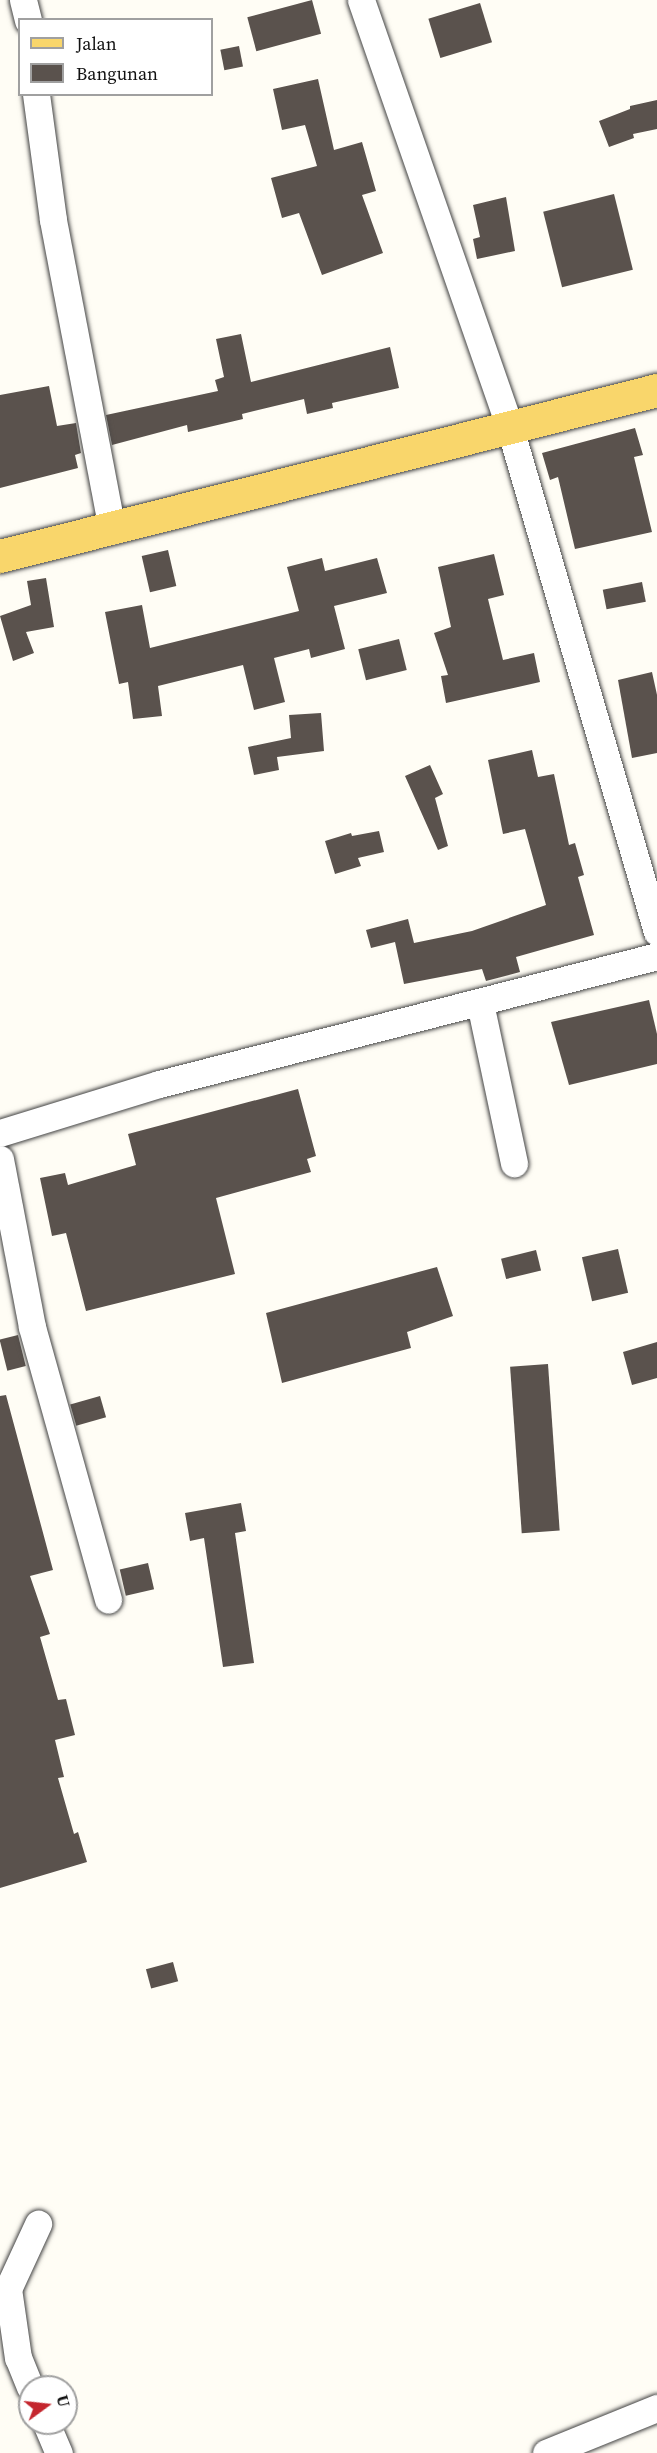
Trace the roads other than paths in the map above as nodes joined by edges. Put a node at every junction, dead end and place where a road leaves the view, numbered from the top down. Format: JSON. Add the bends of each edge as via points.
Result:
{"nodes":[{"id":1,"x":24,"y":0,"type":"edge"},
{"id":2,"x":361,"y":0,"type":"edge"},
{"id":3,"x":28,"y":18,"type":"edge"},
{"id":4,"x":36,"y":96,"type":"edge"},
{"id":5,"x":657,"y":390,"type":"edge"},
{"id":6,"x":510,"y":428,"type":"junction"},
{"id":7,"x":112,"y":530,"type":"junction"},
{"id":8,"x":0,"y":556,"type":"edge"},
{"id":9,"x":657,"y":932,"type":"edge"},
{"id":10,"x":657,"y":956,"type":"edge"},
{"id":11,"x":480,"y":1003,"type":"junction"},
{"id":12,"x":0,"y":1133,"type":"edge"},
{"id":13,"x":0,"y":1160,"type":"edge"},
{"id":14,"x":514,"y":1163,"type":"dead end"},
{"id":15,"x":108,"y":1600,"type":"dead end"},
{"id":16,"x":38,"y":2224,"type":"dead end"},
{"id":17,"x":25,"y":2375,"type":"edge"},
{"id":18,"x":657,"y":2408,"type":"edge"},
{"id":19,"x":51,"y":2435,"type":"edge"},
{"id":20,"x":59,"y":2453,"type":"edge"},
{"id":21,"x":546,"y":2453,"type":"edge"}],
"edges":[{"from":1,"to":3,"type":"street"},
{"from":2,"to":6,"type":"street"},
{"from":4,"to":7,"type":"street","via":[[53,220]]},
{"from":5,"to":6,"type":"main road"},
{"from":6,"to":7,"type":"main road"},
{"from":6,"to":9,"type":"street"},
{"from":7,"to":8,"type":"main road"},
{"from":10,"to":11,"type":"street"},
{"from":11,"to":12,"type":"street","via":[[159,1084]]},
{"from":11,"to":14,"type":"street"},
{"from":13,"to":15,"type":"street","via":[[32,1327],[83,1498]]},
{"from":16,"to":17,"type":"street","via":[[8,2289],[18,2358]]},
{"from":18,"to":21,"type":"street"},
{"from":19,"to":20,"type":"street"}]}
